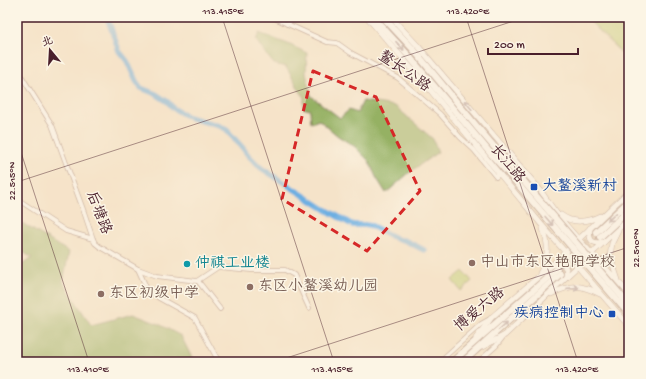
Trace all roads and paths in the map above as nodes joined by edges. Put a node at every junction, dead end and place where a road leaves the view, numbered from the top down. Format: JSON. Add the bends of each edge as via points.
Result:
{"nodes":[{"id":1,"x":272,"y":17,"type":"edge"},
{"id":2,"x":294,"y":17,"type":"edge"},
{"id":3,"x":367,"y":17,"type":"edge"},
{"id":4,"x":373,"y":17,"type":"edge"},
{"id":5,"x":383,"y":17,"type":"edge"},
{"id":6,"x":391,"y":17,"type":"edge"},
{"id":7,"x":287,"y":24,"type":"junction"},
{"id":8,"x":418,"y":55,"type":"junction"},
{"id":9,"x":410,"y":56,"type":"junction"},
{"id":10,"x":17,"y":69,"type":"edge"},
{"id":11,"x":444,"y":77,"type":"junction"},
{"id":12,"x":419,"y":78,"type":"junction"},
{"id":13,"x":451,"y":116,"type":"junction"},
{"id":14,"x":479,"y":119,"type":"junction"},
{"id":15,"x":475,"y":135,"type":"junction"},
{"id":16,"x":493,"y":146,"type":"junction"},
{"id":17,"x":499,"y":174,"type":"junction"},
{"id":18,"x":517,"y":179,"type":"junction"},
{"id":19,"x":629,"y":191,"type":"edge"},
{"id":20,"x":544,"y":196,"type":"junction"},
{"id":21,"x":17,"y":199,"type":"edge"},
{"id":22,"x":629,"y":201,"type":"edge"},
{"id":23,"x":553,"y":208,"type":"junction"},
{"id":24,"x":528,"y":209,"type":"junction"},
{"id":25,"x":629,"y":210,"type":"edge"},
{"id":26,"x":607,"y":213,"type":"junction"},
{"id":27,"x":629,"y":219,"type":"edge"},
{"id":28,"x":541,"y":224,"type":"junction"},
{"id":29,"x":621,"y":227,"type":"junction"},
{"id":30,"x":590,"y":228,"type":"junction"},
{"id":31,"x":600,"y":237,"type":"junction"},
{"id":32,"x":93,"y":239,"type":"junction"},
{"id":33,"x":578,"y":239,"type":"junction"},
{"id":34,"x":565,"y":252,"type":"junction"},
{"id":35,"x":592,"y":254,"type":"junction"},
{"id":36,"x":554,"y":266,"type":"junction"},
{"id":37,"x":577,"y":267,"type":"junction"},
{"id":38,"x":138,"y":269,"type":"junction"},
{"id":39,"x":610,"y":274,"type":"junction"},
{"id":40,"x":563,"y":276,"type":"junction"},
{"id":41,"x":536,"y":278,"type":"junction"},
{"id":42,"x":198,"y":280,"type":"junction"},
{"id":43,"x":619,"y":283,"type":"junction"},
{"id":44,"x":594,"y":286,"type":"junction"},
{"id":45,"x":629,"y":294,"type":"edge"},
{"id":46,"x":602,"y":295,"type":"junction"},
{"id":47,"x":545,"y":297,"type":"junction"},
{"id":48,"x":629,"y":305,"type":"edge"},
{"id":49,"x":310,"y":308,"type":"dead end"},
{"id":50,"x":220,"y":309,"type":"dead end"},
{"id":51,"x":629,"y":314,"type":"edge"},
{"id":52,"x":492,"y":317,"type":"junction"},
{"id":53,"x":629,"y":326,"type":"edge"},
{"id":54,"x":505,"y":335,"type":"junction"},
{"id":55,"x":471,"y":345,"type":"junction"},
{"id":56,"x":477,"y":349,"type":"junction"},
{"id":57,"x":219,"y":362,"type":"edge"},
{"id":58,"x":439,"y":362,"type":"edge"},
{"id":59,"x":452,"y":362,"type":"edge"},
{"id":60,"x":463,"y":362,"type":"edge"},
{"id":61,"x":478,"y":362,"type":"edge"}],
"edges":[{"from":1,"to":7,"type":"street","name":"鳌长公路"},
{"from":2,"to":7,"type":"street"},
{"from":3,"to":12,"type":"main road","name":"长江路"},
{"from":4,"to":9,"type":"highway","name":"长江路","one_way":true},
{"from":5,"to":8,"type":"highway","name":"长江路"},
{"from":6,"to":11,"type":"main road","name":"长江路"},
{"from":7,"to":17,"type":"street","name":"鳌长公路","via":[[327,42],[337,43],[398,78],[440,114],[496,177]]},
{"from":8,"to":11,"type":"main road","name":"长江路"},
{"from":8,"to":16,"type":"highway","name":"长江路"},
{"from":9,"to":12,"type":"main road"},
{"from":9,"to":15,"type":"highway","name":"长江路"},
{"from":10,"to":32,"type":"street","name":"后塘路","via":[[52,125]]},
{"from":14,"to":11,"type":"main road","name":"长江路","one_way":true},
{"from":12,"to":13,"type":"main road","name":"长江路"},
{"from":13,"to":15,"type":"main road"},
{"from":13,"to":17,"type":"main road","name":"长江路"},
{"from":14,"to":16,"type":"main road"},
{"from":14,"to":20,"type":"main road","name":"长江路"},
{"from":15,"to":18,"type":"highway","name":"长江路"},
{"from":16,"to":18,"type":"highway","name":"长江路"},
{"from":17,"to":24,"type":"main road","name":"长江路"},
{"from":18,"to":48,"type":"highway","name":"长江路","bridge":true},
{"from":18,"to":51,"type":"highway","name":"长江路","one_way":true,"bridge":true},
{"from":19,"to":26,"type":"main road","name":"博爱六路"},
{"from":20,"to":23,"type":"main road","name":"长江路"},
{"from":20,"to":24,"type":"main road","via":[[544,205],[538,211]]},
{"from":21,"to":32,"type":"street","via":[[66,231]]},
{"from":22,"to":31,"type":"highway","one_way":true},
{"from":23,"to":26,"type":"main road","via":[[565,218],[572,220],[584,221]]},
{"from":23,"to":33,"type":"main road","name":"长江路"},
{"from":24,"to":28,"type":"main road","name":"长江路"},
{"from":25,"to":31,"type":"highway"},
{"from":26,"to":30,"type":"main road","name":"博爱六路"},
{"from":27,"to":29,"type":"main road"},
{"from":28,"to":34,"type":"main road","name":"长江路"},
{"from":28,"to":41,"type":"main road","via":[[548,247],[544,267]]},
{"from":29,"to":31,"type":"main road","name":"博爱六路"},
{"from":29,"to":43,"type":"main road","via":[[612,243],[610,256]]},
{"from":30,"to":31,"type":"main road","via":[[590,238],[593,242],[598,243]]},
{"from":30,"to":33,"type":"main road","name":"博爱六路"},
{"from":31,"to":35,"type":"main road","name":"博爱六路"},
{"from":32,"to":38,"type":"street","name":"后塘路","via":[[100,248]]},
{"from":33,"to":34,"type":"main road","name":"博爱六路"},
{"from":33,"to":35,"type":"main road","name":"长江路"},
{"from":34,"to":36,"type":"main road","name":"博爱六路"},
{"from":34,"to":37,"type":"main road","name":"长江路"},
{"from":35,"to":37,"type":"main road","name":"博爱六路"},
{"from":35,"to":39,"type":"main road","name":"长江路"},
{"from":36,"to":40,"type":"main road","via":[[561,263],[565,266],[567,271]]},
{"from":36,"to":41,"type":"main road","name":"博爱六路"},
{"from":36,"to":55,"type":"highway","name":"博爱六路"},
{"from":37,"to":40,"type":"main road","name":"博爱六路"},
{"from":37,"to":44,"type":"main road","name":"长江路"},
{"from":38,"to":42,"type":"street","name":"后塘路","via":[[157,276]]},
{"from":38,"to":57,"type":"street","via":[[147,289],[195,318]]},
{"from":39,"to":43,"type":"main road","name":"长江路"},
{"from":39,"to":44,"type":"main road","via":[[598,265],[592,267],[590,271]]},
{"from":40,"to":47,"type":"main road","name":"博爱六路"},
{"from":56,"to":40,"type":"highway","name":"博爱六路","one_way":true},
{"from":41,"to":52,"type":"main road","name":"博爱六路"},
{"from":42,"to":49,"type":"street","via":[[218,267],[285,270],[294,275]]},
{"from":42,"to":50,"type":"street"},
{"from":43,"to":45,"type":"main road","name":"长江路"},
{"from":44,"to":46,"type":"main road","name":"长江路"},
{"from":47,"to":46,"type":"main road","one_way":true,"via":[[560,289],[574,286]]},
{"from":46,"to":53,"type":"main road","name":"长江路"},
{"from":47,"to":54,"type":"main road","name":"博爱六路"},
{"from":52,"to":55,"type":"main road"},
{"from":52,"to":58,"type":"street","name":"博爱六路"},
{"from":54,"to":56,"type":"main road"},
{"from":54,"to":61,"type":"street","name":"博爱六路"},
{"from":55,"to":59,"type":"highway","name":"博爱六路"},
{"from":56,"to":60,"type":"highway","name":"博爱六路"}]}
